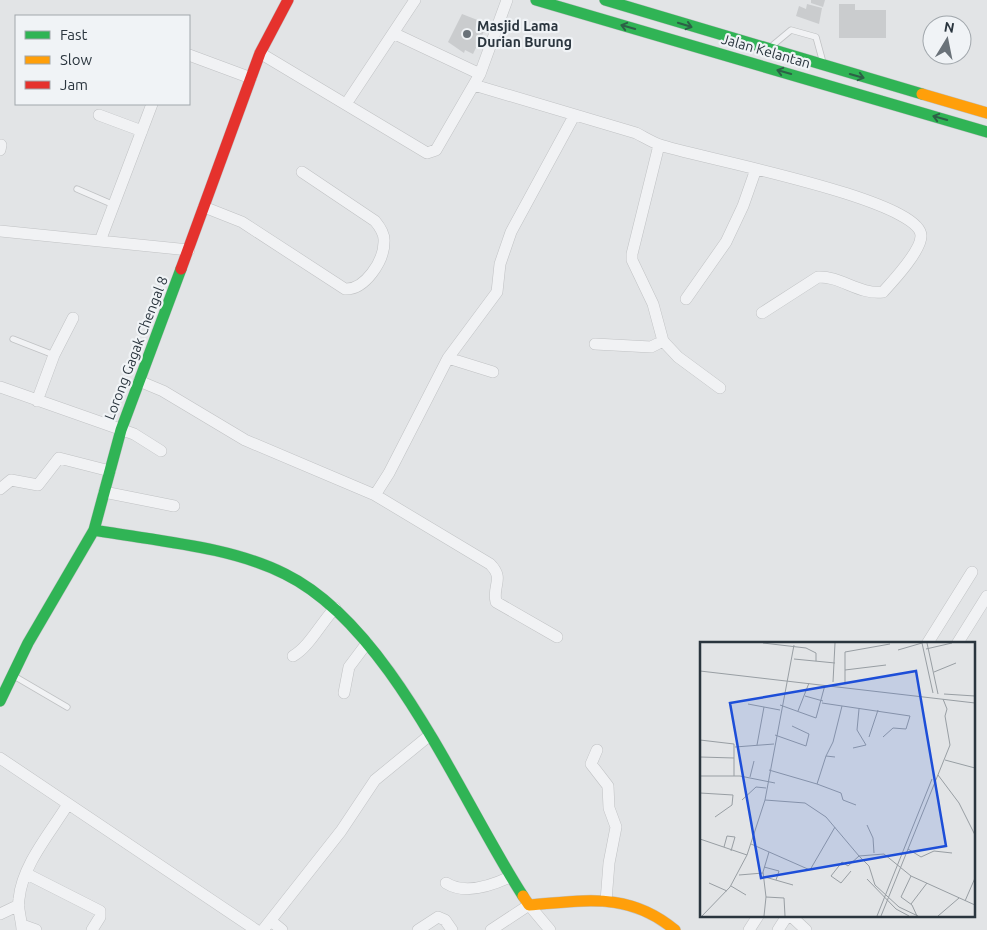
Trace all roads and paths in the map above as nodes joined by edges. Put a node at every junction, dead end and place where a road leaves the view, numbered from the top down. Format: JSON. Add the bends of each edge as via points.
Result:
{"nodes":[{"id":1,"x":288,"y":0,"type":"edge"},
{"id":2,"x":415,"y":0,"type":"edge"},
{"id":3,"x":507,"y":0,"type":"edge"},
{"id":4,"x":536,"y":0,"type":"edge"},
{"id":5,"x":609,"y":1,"type":"edge"},
{"id":6,"x":394,"y":33,"type":"junction"},
{"id":7,"x":768,"y":50,"type":"junction"},
{"id":8,"x":260,"y":52,"type":"junction"},
{"id":9,"x":190,"y":55,"type":"edge"},
{"id":10,"x":824,"y":66,"type":"junction"},
{"id":11,"x":480,"y":74,"type":"junction"},
{"id":12,"x":251,"y":78,"type":"junction"},
{"id":13,"x":474,"y":85,"type":"junction"},
{"id":14,"x":346,"y":104,"type":"junction"},
{"id":15,"x":152,"y":105,"type":"edge"},
{"id":16,"x":987,"y":113,"type":"edge"},
{"id":17,"x":99,"y":114,"type":"dead end"},
{"id":18,"x":574,"y":116,"type":"junction"},
{"id":19,"x":142,"y":131,"type":"junction"},
{"id":20,"x":987,"y":132,"type":"edge"},
{"id":21,"x":659,"y":145,"type":"junction"},
{"id":22,"x":756,"y":169,"type":"junction"},
{"id":23,"x":302,"y":172,"type":"dead end"},
{"id":24,"x":77,"y":189,"type":"dead end"},
{"id":25,"x":114,"y":204,"type":"junction"},
{"id":26,"x":204,"y":207,"type":"junction"},
{"id":27,"x":0,"y":231,"type":"edge"},
{"id":28,"x":100,"y":241,"type":"junction"},
{"id":29,"x":189,"y":250,"type":"junction"},
{"id":30,"x":686,"y":300,"type":"dead end"},
{"id":31,"x":762,"y":313,"type":"dead end"},
{"id":32,"x":73,"y":318,"type":"dead end"},
{"id":33,"x":13,"y":339,"type":"dead end"},
{"id":34,"x":663,"y":341,"type":"junction"},
{"id":35,"x":595,"y":344,"type":"dead end"},
{"id":36,"x":54,"y":355,"type":"junction"},
{"id":37,"x":448,"y":358,"type":"junction"},
{"id":38,"x":493,"y":372,"type":"dead end"},
{"id":39,"x":139,"y":381,"type":"junction"},
{"id":40,"x":0,"y":387,"type":"edge"},
{"id":41,"x":720,"y":388,"type":"dead end"},
{"id":42,"x":37,"y":401,"type":"junction"},
{"id":43,"x":121,"y":430,"type":"junction"},
{"id":44,"x":161,"y":451,"type":"dead end"},
{"id":45,"x":110,"y":471,"type":"junction"},
{"id":46,"x":0,"y":489,"type":"edge"},
{"id":47,"x":104,"y":492,"type":"junction"},
{"id":48,"x":375,"y":495,"type":"junction"},
{"id":49,"x":174,"y":506,"type":"dead end"},
{"id":50,"x":94,"y":530,"type":"junction"},
{"id":51,"x":972,"y":572,"type":"dead end"},
{"id":52,"x":987,"y":596,"type":"edge"},
{"id":53,"x":335,"y":608,"type":"junction"},
{"id":54,"x":557,"y":637,"type":"dead end"},
{"id":55,"x":928,"y":642,"type":"edge"},
{"id":56,"x":958,"y":642,"type":"edge"},
{"id":57,"x":367,"y":643,"type":"junction"},
{"id":58,"x":293,"y":656,"type":"dead end"},
{"id":59,"x":12,"y":675,"type":"junction"},
{"id":60,"x":344,"y":694,"type":"dead end"},
{"id":61,"x":0,"y":701,"type":"edge"},
{"id":62,"x":68,"y":707,"type":"dead end"},
{"id":63,"x":430,"y":735,"type":"junction"},
{"id":64,"x":597,"y":750,"type":"dead end"},
{"id":65,"x":0,"y":758,"type":"edge"},
{"id":66,"x":68,"y":804,"type":"junction"},
{"id":67,"x":27,"y":874,"type":"junction"},
{"id":68,"x":510,"y":878,"type":"junction"},
{"id":69,"x":446,"y":883,"type":"dead end"},
{"id":70,"x":606,"y":901,"type":"junction"},
{"id":71,"x":18,"y":905,"type":"junction"},
{"id":72,"x":529,"y":906,"type":"junction"},
{"id":73,"x":0,"y":914,"type":"edge"},
{"id":74,"x":757,"y":918,"type":"edge"},
{"id":75,"x":786,"y":918,"type":"edge"},
{"id":76,"x":793,"y":918,"type":"edge"},
{"id":77,"x":267,"y":925,"type":"edge"},
{"id":78,"x":22,"y":927,"type":"edge"},
{"id":79,"x":36,"y":930,"type":"edge"},
{"id":80,"x":92,"y":930,"type":"edge"},
{"id":81,"x":256,"y":930,"type":"edge"},
{"id":82,"x":282,"y":930,"type":"edge"},
{"id":83,"x":418,"y":930,"type":"edge"},
{"id":84,"x":452,"y":930,"type":"edge"},
{"id":85,"x":491,"y":930,"type":"edge"},
{"id":86,"x":550,"y":930,"type":"edge"},
{"id":87,"x":675,"y":930,"type":"edge"},
{"id":88,"x":749,"y":930,"type":"edge"},
{"id":89,"x":778,"y":930,"type":"edge"},
{"id":90,"x":806,"y":930,"type":"edge"}],
"edges":[{"from":1,"to":8,"type":"main road","name":"Lorong Gagak Chengal 8"},
{"from":2,"to":6,"type":"street"},
{"from":3,"to":11,"type":"street"},
{"from":20,"to":4,"type":"main road","name":"Jalan Kelantan","one_way":true},
{"from":5,"to":7,"type":"main road","name":"Jalan Kelantan","one_way":true},
{"from":6,"to":11,"type":"street"},
{"from":6,"to":14,"type":"street"},
{"from":7,"to":10,"type":"main road","name":"Jalan Kelantan"},
{"from":7,"to":10,"type":"lane","via":[[791,30],[816,36]]},
{"from":8,"to":12,"type":"main road","name":"Lorong Gagak Chengal 8"},
{"from":8,"to":14,"type":"street"},
{"from":9,"to":12,"type":"street"},
{"from":10,"to":16,"type":"main road","name":"Jalan Kelantan","one_way":true},
{"from":11,"to":13,"type":"street"},
{"from":12,"to":26,"type":"main road","name":"Lorong Gagak Chengal 8"},
{"from":13,"to":14,"type":"street","via":[[436,150],[431,153]]},
{"from":13,"to":18,"type":"street"},
{"from":15,"to":19,"type":"street"},
{"from":17,"to":19,"type":"street"},
{"from":18,"to":21,"type":"street","via":[[636,133]]},
{"from":18,"to":37,"type":"street","via":[[511,232],[500,264],[497,292]]},
{"from":19,"to":25,"type":"street"},
{"from":21,"to":22,"type":"street"},
{"from":21,"to":34,"type":"street","via":[[632,260],[653,304]]},
{"from":22,"to":30,"type":"street","via":[[726,242]]},
{"from":22,"to":31,"type":"street","via":[[798,179],[885,208],[914,222],[922,236],[918,248],[883,292],[864,292],[818,277]]},
{"from":23,"to":26,"type":"street","via":[[375,221],[382,230],[384,242],[380,259],[361,285],[354,289],[345,289],[242,222]]},
{"from":24,"to":25,"type":"lane"},
{"from":25,"to":28,"type":"street"},
{"from":26,"to":29,"type":"main road","name":"Lorong Gagak Chengal 8"},
{"from":27,"to":28,"type":"street"},
{"from":28,"to":29,"type":"street"},
{"from":29,"to":39,"type":"main road","name":"Lorong Gagak Chengal 8"},
{"from":32,"to":36,"type":"street"},
{"from":33,"to":36,"type":"lane"},
{"from":34,"to":35,"type":"street","via":[[652,347]]},
{"from":34,"to":41,"type":"street","via":[[678,357]]},
{"from":36,"to":42,"type":"street"},
{"from":37,"to":38,"type":"street"},
{"from":37,"to":48,"type":"street"},
{"from":39,"to":43,"type":"main road","name":"Lorong Gagak Chengal 8"},
{"from":39,"to":48,"type":"street","via":[[163,391],[245,440]]},
{"from":40,"to":42,"type":"street"},
{"from":42,"to":43,"type":"street"},
{"from":43,"to":44,"type":"street"},
{"from":43,"to":45,"type":"main road","name":"Lorong Gagak Chengal 8"},
{"from":45,"to":46,"type":"street","via":[[60,458],[38,485],[11,480]]},
{"from":45,"to":47,"type":"main road","name":"Lorong Gagak Chengal 8"},
{"from":47,"to":49,"type":"street"},
{"from":47,"to":50,"type":"main road","name":"Lorong Gagak Chengal 8"},
{"from":48,"to":54,"type":"street","via":[[490,564],[499,578],[496,602]]},
{"from":50,"to":53,"type":"main road","via":[[220,553],[275,569],[297,580]]},
{"from":50,"to":59,"type":"main road","name":"Lorong Gagak Chengal 8"},
{"from":51,"to":55,"type":"street"},
{"from":52,"to":56,"type":"street"},
{"from":53,"to":57,"type":"main road"},
{"from":53,"to":58,"type":"street","via":[[304,649]]},
{"from":57,"to":60,"type":"street","via":[[349,667]]},
{"from":57,"to":63,"type":"main road","via":[[391,672]]},
{"from":59,"to":61,"type":"main road","name":"Lorong Gagak Chengal 8"},
{"from":59,"to":62,"type":"lane"},
{"from":63,"to":68,"type":"main road"},
{"from":63,"to":77,"type":"street","via":[[375,780],[341,831]]},
{"from":64,"to":70,"type":"street","via":[[591,764],[608,786],[609,808],[616,827],[608,863]]},
{"from":65,"to":66,"type":"street"},
{"from":66,"to":67,"type":"street"},
{"from":66,"to":81,"type":"street"},
{"from":67,"to":71,"type":"street"},
{"from":67,"to":80,"type":"street","via":[[100,911]]},
{"from":68,"to":69,"type":"street","via":[[475,888],[459,889]]},
{"from":68,"to":72,"type":"main road"},
{"from":70,"to":72,"type":"main road"},
{"from":70,"to":87,"type":"main road","via":[[633,905]]},
{"from":71,"to":73,"type":"street"},
{"from":71,"to":78,"type":"street"},
{"from":72,"to":85,"type":"street"},
{"from":72,"to":86,"type":"street"},
{"from":74,"to":88,"type":"street"},
{"from":75,"to":89,"type":"street"},
{"from":76,"to":90,"type":"street"},
{"from":77,"to":82,"type":"street"},
{"from":78,"to":79,"type":"street"},
{"from":83,"to":84,"type":"street","via":[[438,917]]}]}
